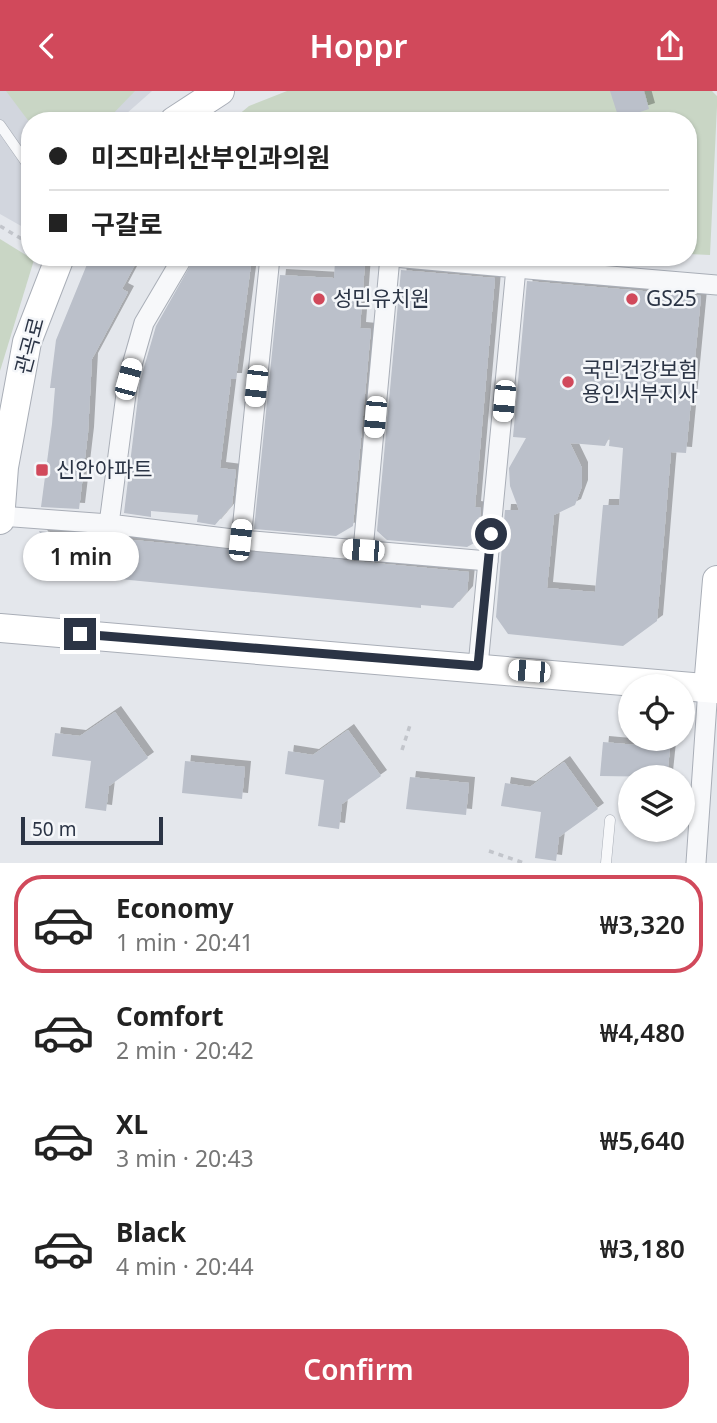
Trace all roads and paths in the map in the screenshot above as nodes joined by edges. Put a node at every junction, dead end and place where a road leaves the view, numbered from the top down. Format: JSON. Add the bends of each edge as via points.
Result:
{"nodes":[{"id":1,"x":220,"y":91,"type":"edge"},
{"id":2,"x":188,"y":112,"type":"edge"},
{"id":3,"x":0,"y":125,"type":"edge"},
{"id":4,"x":21,"y":155,"type":"edge"},
{"id":5,"x":0,"y":226,"type":"edge"},
{"id":6,"x":21,"y":239,"type":"edge"},
{"id":7,"x":57,"y":266,"type":"edge"},
{"id":8,"x":178,"y":266,"type":"edge"},
{"id":9,"x":269,"y":266,"type":"edge"},
{"id":10,"x":391,"y":266,"type":"edge"},
{"id":11,"x":493,"y":266,"type":"edge"},
{"id":12,"x":516,"y":268,"type":"junction"},
{"id":13,"x":717,"y":285,"type":"edge"},
{"id":14,"x":2,"y":467,"type":"edge"},
{"id":15,"x":0,"y":518,"type":"edge"},
{"id":16,"x":109,"y":524,"type":"junction"},
{"id":17,"x":240,"y":540,"type":"junction"},
{"id":18,"x":363,"y":550,"type":"junction"},
{"id":19,"x":488,"y":561,"type":"junction"},
{"id":20,"x":717,"y":580,"type":"edge"},
{"id":21,"x":0,"y":628,"type":"edge"},
{"id":22,"x":478,"y":666,"type":"junction"},
{"id":23,"x":712,"y":688,"type":"edge"},
{"id":24,"x":411,"y":722,"type":"dead end"},
{"id":25,"x":402,"y":750,"type":"dead end"},
{"id":26,"x":610,"y":820,"type":"dead end"},
{"id":27,"x":489,"y":851,"type":"dead end"},
{"id":28,"x":524,"y":863,"type":"edge"},
{"id":29,"x":606,"y":863,"type":"edge"},
{"id":30,"x":696,"y":863,"type":"edge"}],
"edges":[{"from":1,"to":2,"type":"street"},
{"from":3,"to":4,"type":"lane"},
{"from":5,"to":6,"type":"path"},
{"from":7,"to":14,"type":"street","name":"관곡로","via":[[27,342]]},
{"from":8,"to":16,"type":"street","via":[[144,323],[128,379]]},
{"from":9,"to":17,"type":"street"},
{"from":10,"to":18,"type":"street"},
{"from":11,"to":12,"type":"street"},
{"from":12,"to":13,"type":"street"},
{"from":12,"to":19,"type":"street"},
{"from":14,"to":15,"type":"street","name":"관곡로"},
{"from":15,"to":16,"type":"street"},
{"from":16,"to":17,"type":"street"},
{"from":17,"to":18,"type":"street"},
{"from":18,"to":19,"type":"street"},
{"from":19,"to":22,"type":"street"},
{"from":20,"to":23,"type":"street"},
{"from":21,"to":22,"type":"street"},
{"from":22,"to":23,"type":"street"},
{"from":23,"to":30,"type":"street"},
{"from":24,"to":25,"type":"path"},
{"from":26,"to":29,"type":"lane"},
{"from":27,"to":28,"type":"path"}]}
